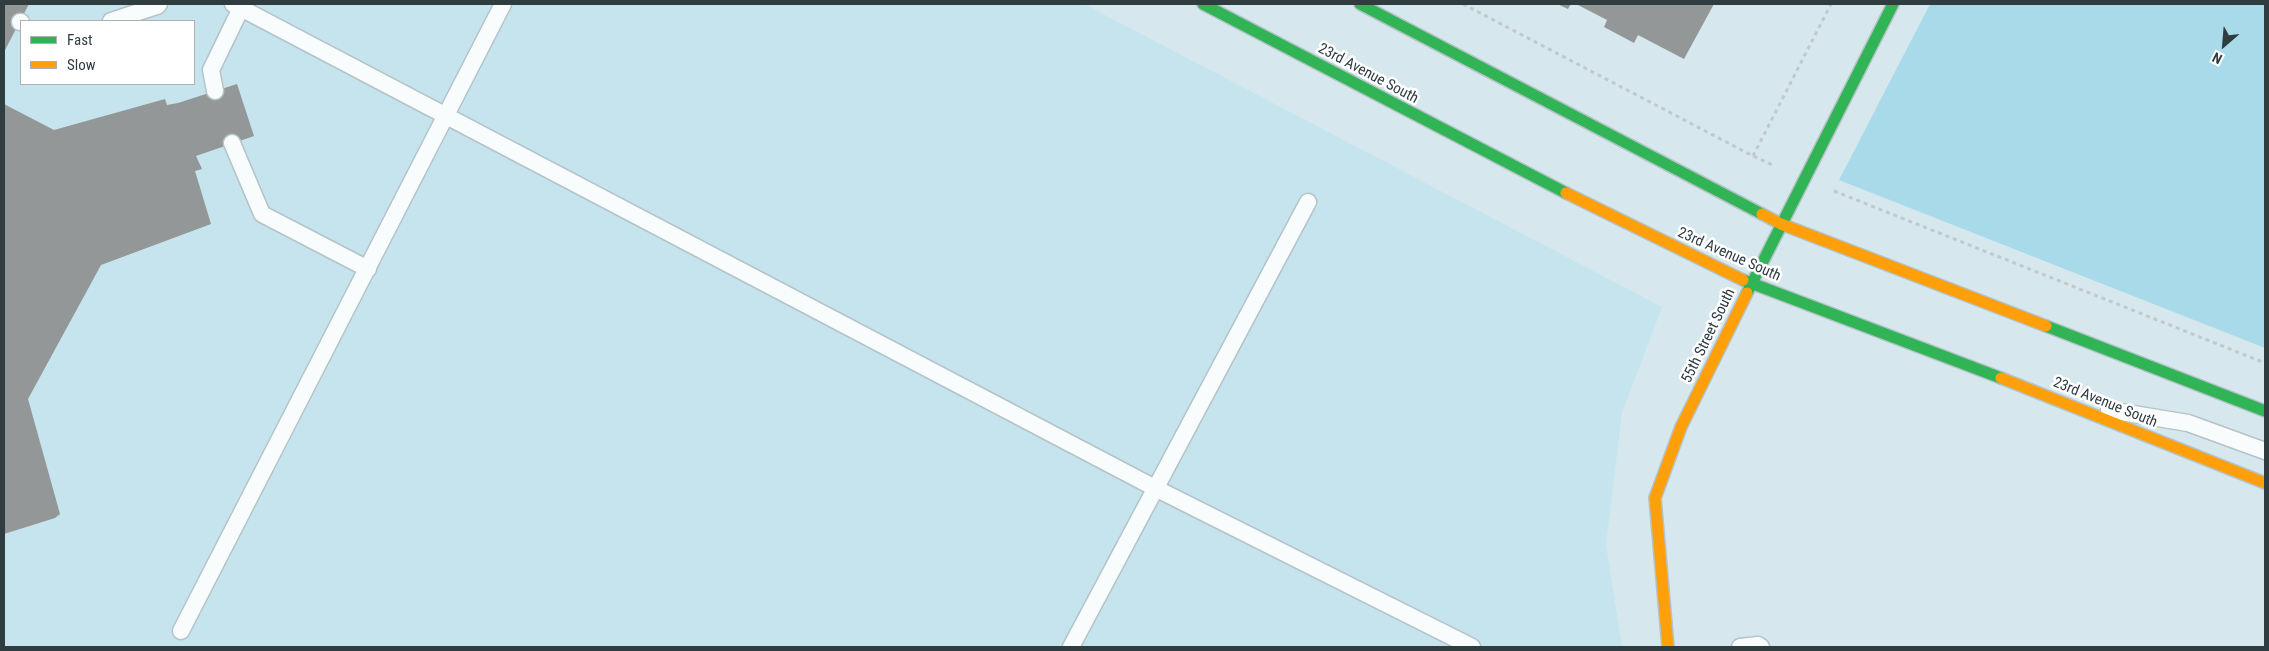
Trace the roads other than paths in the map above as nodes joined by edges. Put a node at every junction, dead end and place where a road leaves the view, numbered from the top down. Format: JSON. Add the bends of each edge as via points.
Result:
{"nodes":[{"id":1,"x":159,"y":4,"type":"edge"},
{"id":2,"x":503,"y":4,"type":"edge"},
{"id":3,"x":1203,"y":4,"type":"edge"},
{"id":4,"x":1360,"y":4,"type":"edge"},
{"id":5,"x":1893,"y":4,"type":"edge"},
{"id":6,"x":237,"y":6,"type":"edge"},
{"id":7,"x":114,"y":20,"type":"edge"},
{"id":8,"x":215,"y":91,"type":"dead end"},
{"id":9,"x":447,"y":115,"type":"junction"},
{"id":10,"x":232,"y":144,"type":"dead end"},
{"id":11,"x":1308,"y":202,"type":"dead end"},
{"id":12,"x":1781,"y":224,"type":"junction"},
{"id":13,"x":368,"y":269,"type":"junction"},
{"id":14,"x":1750,"y":284,"type":"junction"},
{"id":15,"x":2067,"y":403,"type":"junction"},
{"id":16,"x":2265,"y":411,"type":"edge"},
{"id":17,"x":2265,"y":451,"type":"edge"},
{"id":18,"x":2265,"y":483,"type":"edge"},
{"id":19,"x":1155,"y":488,"type":"junction"},
{"id":20,"x":181,"y":631,"type":"dead end"},
{"id":21,"x":1071,"y":647,"type":"edge"},
{"id":22,"x":1472,"y":647,"type":"edge"},
{"id":23,"x":1668,"y":647,"type":"edge"},
{"id":24,"x":1740,"y":647,"type":"edge"},
{"id":25,"x":1762,"y":647,"type":"edge"}],
"edges":[{"from":1,"to":7,"type":"lane"},
{"from":2,"to":9,"type":"lane"},
{"from":3,"to":14,"type":"street","name":"23rd Avenue South","via":[[1406,111]]},
{"from":4,"to":12,"type":"street"},
{"from":5,"to":12,"type":"street","name":"55th Street South"},
{"from":6,"to":8,"type":"lane","via":[[211,70]]},
{"from":6,"to":9,"type":"lane"},
{"from":9,"to":13,"type":"lane"},
{"from":9,"to":19,"type":"lane"},
{"from":10,"to":13,"type":"lane","via":[[262,214]]},
{"from":11,"to":19,"type":"lane"},
{"from":12,"to":14,"type":"street","name":"55th Street South"},
{"from":12,"to":16,"type":"street"},
{"from":13,"to":20,"type":"lane"},
{"from":14,"to":15,"type":"street","name":"23rd Avenue South"},
{"from":14,"to":23,"type":"street","name":"55th Street South","via":[[1681,427],[1655,498]]},
{"from":15,"to":17,"type":"lane","via":[[2188,423]]},
{"from":15,"to":18,"type":"street","name":"23rd Avenue South"},
{"from":19,"to":21,"type":"lane"},
{"from":19,"to":22,"type":"lane"},
{"from":24,"to":25,"type":"lane"}]}
